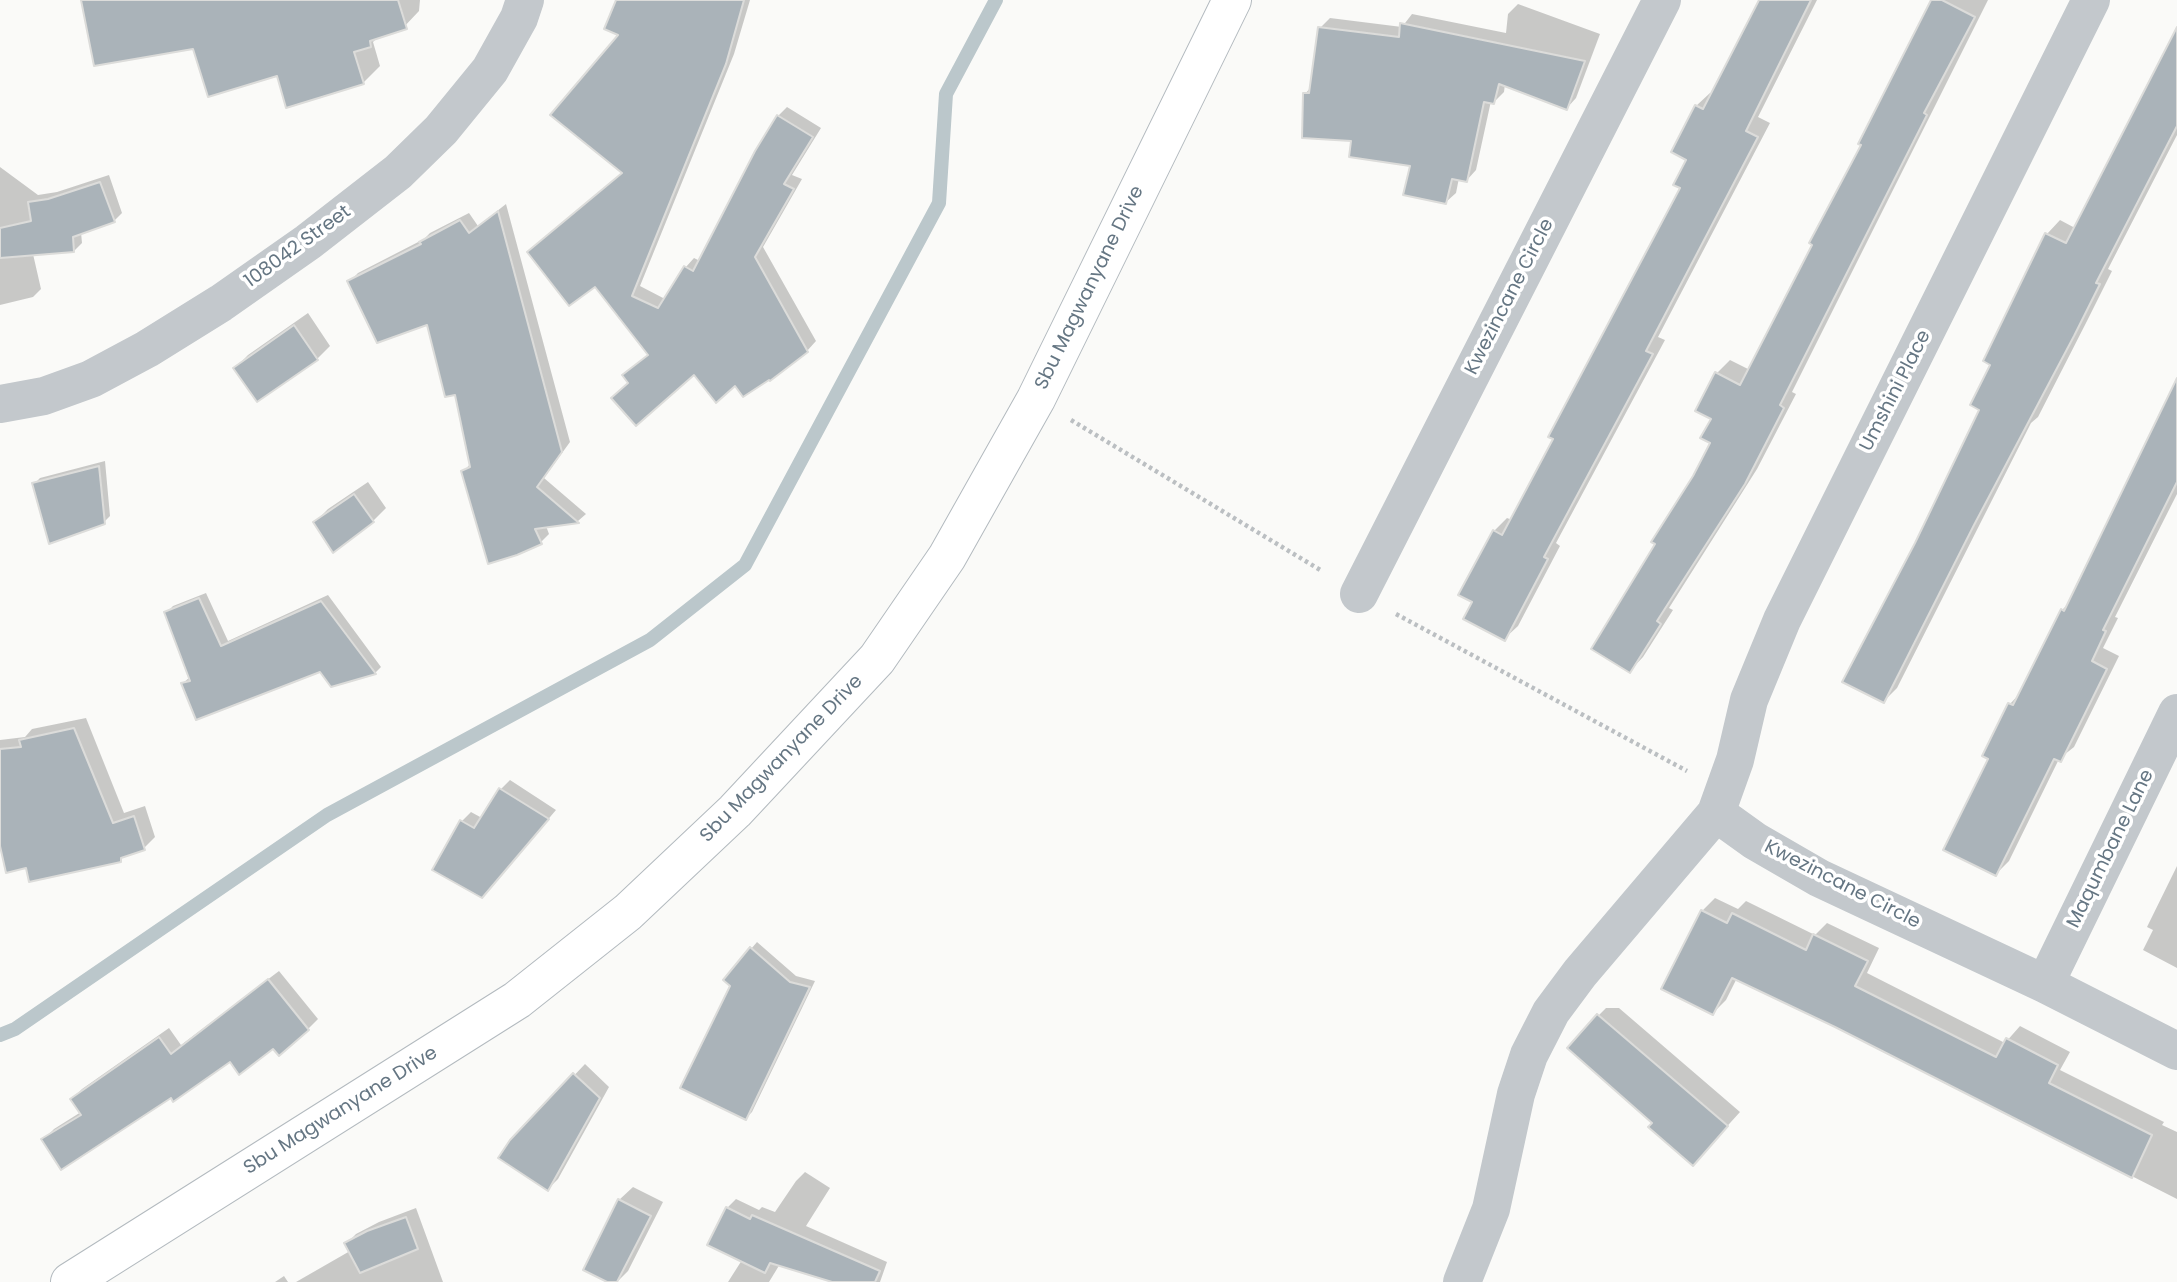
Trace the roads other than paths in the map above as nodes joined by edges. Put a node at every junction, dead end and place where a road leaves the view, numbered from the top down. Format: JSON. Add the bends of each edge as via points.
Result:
{"nodes":[{"id":1,"x":525,"y":0,"type":"edge"},
{"id":2,"x":1232,"y":0,"type":"edge"},
{"id":3,"x":1662,"y":0,"type":"edge"},
{"id":4,"x":2091,"y":0,"type":"edge"},
{"id":5,"x":0,"y":404,"type":"edge"},
{"id":6,"x":1359,"y":594,"type":"road end"},
{"id":7,"x":2177,"y":713,"type":"edge"},
{"id":8,"x":1720,"y":803,"type":"junction"},
{"id":9,"x":2045,"y":984,"type":"junction"},
{"id":10,"x":2177,"y":1051,"type":"edge"},
{"id":11,"x":70,"y":1282,"type":"edge"},
{"id":12,"x":1462,"y":1282,"type":"edge"}],
"edges":[{"from":1,"to":5,"type":"street","name":"108042 Street","via":[[490,70],[441,130],[398,172],[309,242],[221,303],[92,379],[44,396]]},
{"from":2,"to":11,"type":"main road","name":"Sbu Magwanyane Drive","via":[[1036,399],[947,558],[877,659],[735,811],[628,912],[517,1000]]},
{"from":3,"to":6,"type":"street","name":"Kwezincane Circle"},
{"from":4,"to":8,"type":"street","name":"Umshini Place","via":[[1782,620],[1749,699]]},
{"from":7,"to":9,"type":"street","name":"Maqumbane Lane"},
{"from":8,"to":9,"type":"street","name":"Kwezincane Circle","via":[[1755,841],[1819,878]]},
{"from":8,"to":12,"type":"street","via":[[1689,848],[1640,900],[1551,1012],[1516,1094],[1491,1209]]},
{"from":9,"to":10,"type":"street","name":"Kwezincane Circle"}]}
